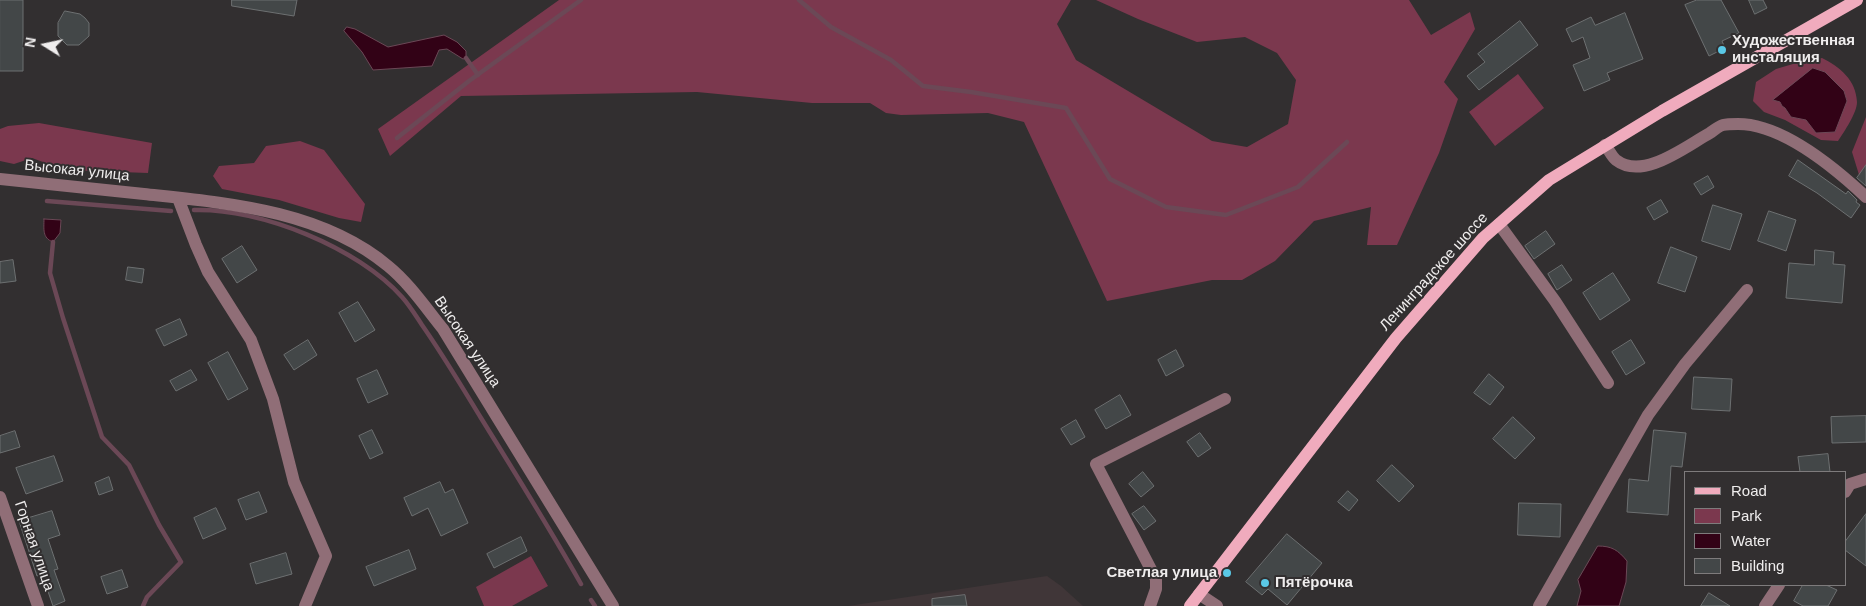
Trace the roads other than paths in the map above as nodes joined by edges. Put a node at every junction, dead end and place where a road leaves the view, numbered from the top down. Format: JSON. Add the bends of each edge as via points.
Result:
{"nodes":[{"id":1,"x":1857,"y":0,"type":"edge"},
{"id":2,"x":1605,"y":145,"type":"junction"},
{"id":3,"x":0,"y":179,"type":"edge"},
{"id":4,"x":1866,"y":196,"type":"edge"},
{"id":5,"x":178,"y":198,"type":"junction"},
{"id":6,"x":1499,"y":224,"type":"junction"},
{"id":7,"x":1747,"y":290,"type":"dead end"},
{"id":8,"x":1608,"y":383,"type":"dead end"},
{"id":9,"x":1225,"y":399,"type":"dead end"},
{"id":10,"x":1866,"y":479,"type":"edge"},
{"id":11,"x":1846,"y":490,"type":"edge"},
{"id":12,"x":0,"y":497,"type":"edge"},
{"id":13,"x":1778,"y":586,"type":"edge"},
{"id":14,"x":1199,"y":594,"type":"junction"},
{"id":15,"x":38,"y":606,"type":"edge"},
{"id":16,"x":305,"y":606,"type":"edge"},
{"id":17,"x":613,"y":606,"type":"edge"},
{"id":18,"x":1150,"y":606,"type":"edge"},
{"id":19,"x":1190,"y":606,"type":"edge"},
{"id":20,"x":1217,"y":606,"type":"edge"},
{"id":21,"x":1539,"y":606,"type":"edge"},
{"id":22,"x":1765,"y":606,"type":"edge"}],
"edges":[{"from":1,"to":2,"type":"main road","name":"Ленинградское шоссе"},
{"from":2,"to":4,"type":"street","via":[[1615,160],[1639,168],[1653,165],[1723,125],[1759,127],[1808,149]]},
{"from":2,"to":6,"type":"main road","name":"Ленинградское шоссе","via":[[1550,180]]},
{"from":3,"to":5,"type":"street","name":"Высокая улица"},
{"from":5,"to":16,"type":"street","via":[[208,272],[251,340],[273,399],[294,482],[326,556]]},
{"from":5,"to":17,"type":"street","name":"Высокая улица","via":[[288,216],[326,229],[388,266],[443,329]]},
{"from":6,"to":8,"type":"street","via":[[1555,300]]},
{"from":6,"to":14,"type":"main road","name":"Ленинградское шоссе","via":[[1482,238],[1396,338]]},
{"from":7,"to":21,"type":"street","via":[[1685,364],[1648,415]]},
{"from":9,"to":18,"type":"street","via":[[1096,464],[1156,579]]},
{"from":10,"to":11,"type":"street","via":[[1850,484]]},
{"from":12,"to":15,"type":"street","name":"Горная улица"},
{"from":13,"to":22,"type":"street"},
{"from":14,"to":19,"type":"main road","name":"Ленинградское шоссе"},
{"from":14,"to":20,"type":"street"}]}
